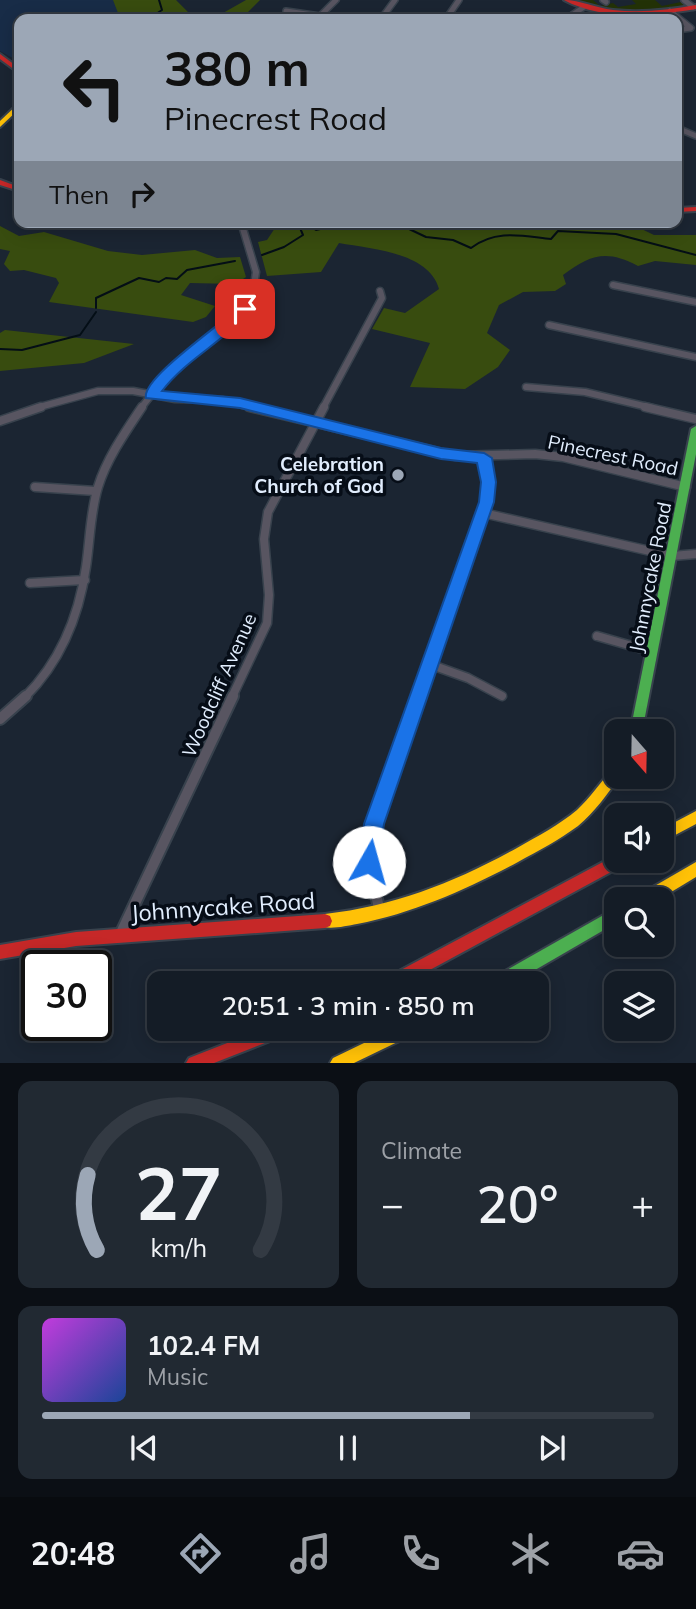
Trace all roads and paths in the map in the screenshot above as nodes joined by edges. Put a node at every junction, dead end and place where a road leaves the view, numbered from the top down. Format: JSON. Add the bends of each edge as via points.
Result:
{"nodes":[{"id":1,"x":335,"y":0,"type":"edge"},
{"id":2,"x":566,"y":0,"type":"edge"},
{"id":3,"x":691,"y":5,"type":"edge"},
{"id":4,"x":584,"y":7,"type":"junction"},
{"id":5,"x":286,"y":11,"type":"dead end"},
{"id":6,"x":670,"y":11,"type":"junction"},
{"id":7,"x":300,"y":14,"type":"edge"},
{"id":8,"x":323,"y":14,"type":"edge"},
{"id":9,"x":574,"y":14,"type":"edge"},
{"id":10,"x":626,"y":14,"type":"edge"},
{"id":11,"x":657,"y":14,"type":"edge"},
{"id":12,"x":674,"y":14,"type":"edge"},
{"id":13,"x":682,"y":20,"type":"edge"},
{"id":14,"x":682,"y":29,"type":"edge"},
{"id":15,"x":0,"y":56,"type":"edge"},
{"id":16,"x":14,"y":67,"type":"edge"},
{"id":17,"x":14,"y":110,"type":"edge"},
{"id":18,"x":0,"y":125,"type":"edge"},
{"id":19,"x":682,"y":130,"type":"dead end"},
{"id":20,"x":696,"y":136,"type":"edge"},
{"id":21,"x":243,"y":228,"type":"edge"},
{"id":22,"x":613,"y":285,"type":"dead end"},
{"id":23,"x":380,"y":291,"type":"dead end"},
{"id":24,"x":696,"y":302,"type":"edge"},
{"id":25,"x":548,"y":324,"type":"dead end"},
{"id":26,"x":696,"y":357,"type":"edge"},
{"id":27,"x":526,"y":387,"type":"dead end"},
{"id":28,"x":151,"y":395,"type":"junction"},
{"id":29,"x":696,"y":419,"type":"edge"},
{"id":30,"x":0,"y":421,"type":"edge"},
{"id":31,"x":316,"y":422,"type":"junction"},
{"id":32,"x":696,"y":429,"type":"edge"},
{"id":33,"x":484,"y":458,"type":"junction"},
{"id":34,"x":686,"y":486,"type":"junction"},
{"id":35,"x":35,"y":487,"type":"dead end"},
{"id":36,"x":95,"y":491,"type":"junction"},
{"id":37,"x":483,"y":513,"type":"junction"},
{"id":38,"x":696,"y":554,"type":"edge"},
{"id":39,"x":672,"y":556,"type":"junction"},
{"id":40,"x":85,"y":580,"type":"junction"},
{"id":41,"x":30,"y":583,"type":"dead end"},
{"id":42,"x":597,"y":636,"type":"dead end"},
{"id":43,"x":653,"y":652,"type":"junction"},
{"id":44,"x":429,"y":664,"type":"junction"},
{"id":45,"x":502,"y":696,"type":"dead end"},
{"id":46,"x":0,"y":719,"type":"edge"},
{"id":47,"x":639,"y":719,"type":"edge"},
{"id":48,"x":604,"y":788,"type":"edge"},
{"id":49,"x":696,"y":817,"type":"edge"},
{"id":50,"x":674,"y":829,"type":"edge"},
{"id":51,"x":604,"y":868,"type":"edge"},
{"id":52,"x":696,"y":869,"type":"edge"},
{"id":53,"x":665,"y":887,"type":"edge"},
{"id":54,"x":380,"y":913,"type":"junction"},
{"id":55,"x":604,"y":922,"type":"edge"},
{"id":56,"x":120,"y":935,"type":"junction"},
{"id":57,"x":0,"y":952,"type":"edge"},
{"id":58,"x":414,"y":971,"type":"edge"},
{"id":59,"x":519,"y":971,"type":"edge"},
{"id":60,"x":252,"y":1041,"type":"edge"},
{"id":61,"x":384,"y":1041,"type":"edge"},
{"id":62,"x":194,"y":1063,"type":"edge"},
{"id":63,"x":338,"y":1063,"type":"edge"}],
"edges":[{"from":1,"to":8,"type":"street"},
{"from":2,"to":4,"type":"main road"},
{"from":3,"to":6,"type":"main road"},
{"from":4,"to":9,"type":"street"},
{"from":4,"to":10,"type":"main road"},
{"from":5,"to":7,"type":"street"},
{"from":6,"to":11,"type":"main road"},
{"from":6,"to":12,"type":"street"},
{"from":13,"to":14,"type":"street","via":[[691,27]]},
{"from":15,"to":16,"type":"main road"},
{"from":17,"to":18,"type":"main road"},
{"from":19,"to":20,"type":"street"},
{"from":21,"to":28,"type":"street","via":[[255,268],[252,297],[228,326],[173,367]]},
{"from":22,"to":24,"type":"street"},
{"from":23,"to":31,"type":"street","name":"Woodcliff Avenue","via":[[382,298]]},
{"from":25,"to":26,"type":"street"},
{"from":27,"to":29,"type":"street","via":[[585,392]]},
{"from":28,"to":30,"type":"street","name":"Pinecrest Road","via":[[98,391]]},
{"from":28,"to":31,"type":"street","name":"Pinecrest Road","via":[[222,400]]},
{"from":28,"to":36,"type":"street"},
{"from":31,"to":33,"type":"street","name":"Pinecrest Road","via":[[441,454]]},
{"from":31,"to":56,"type":"street","name":"Woodcliff Avenue","via":[[265,523],[270,602],[261,639]]},
{"from":32,"to":34,"type":"main road","name":"Johnnycake Road"},
{"from":33,"to":34,"type":"street","name":"Pinecrest Road","via":[[563,457]]},
{"from":33,"to":37,"type":"street","via":[[489,482]]},
{"from":34,"to":39,"type":"main road","name":"Johnnycake Road"},
{"from":35,"to":36,"type":"street"},
{"from":36,"to":40,"type":"street"},
{"from":37,"to":39,"type":"street"},
{"from":37,"to":44,"type":"street"},
{"from":38,"to":39,"type":"street"},
{"from":39,"to":43,"type":"main road","name":"Johnnycake Road"},
{"from":40,"to":41,"type":"street"},
{"from":40,"to":46,"type":"street","via":[[61,650],[39,682]]},
{"from":42,"to":43,"type":"street"},
{"from":43,"to":47,"type":"main road","name":"Johnnycake Road"},
{"from":44,"to":45,"type":"street"},
{"from":44,"to":54,"type":"street","via":[[371,836],[369,862]]},
{"from":48,"to":54,"type":"main road","name":"Johnnycake Road","via":[[588,808],[524,853],[440,894]]},
{"from":49,"to":50,"type":"main road"},
{"from":51,"to":58,"type":"main road"},
{"from":52,"to":53,"type":"main road"},
{"from":54,"to":56,"type":"main road","name":"Johnnycake Road","via":[[321,922]]},
{"from":55,"to":59,"type":"main road"},
{"from":56,"to":57,"type":"main road","name":"Johnnycake Road"},
{"from":60,"to":62,"type":"main road"},
{"from":61,"to":63,"type":"main road"}]}
